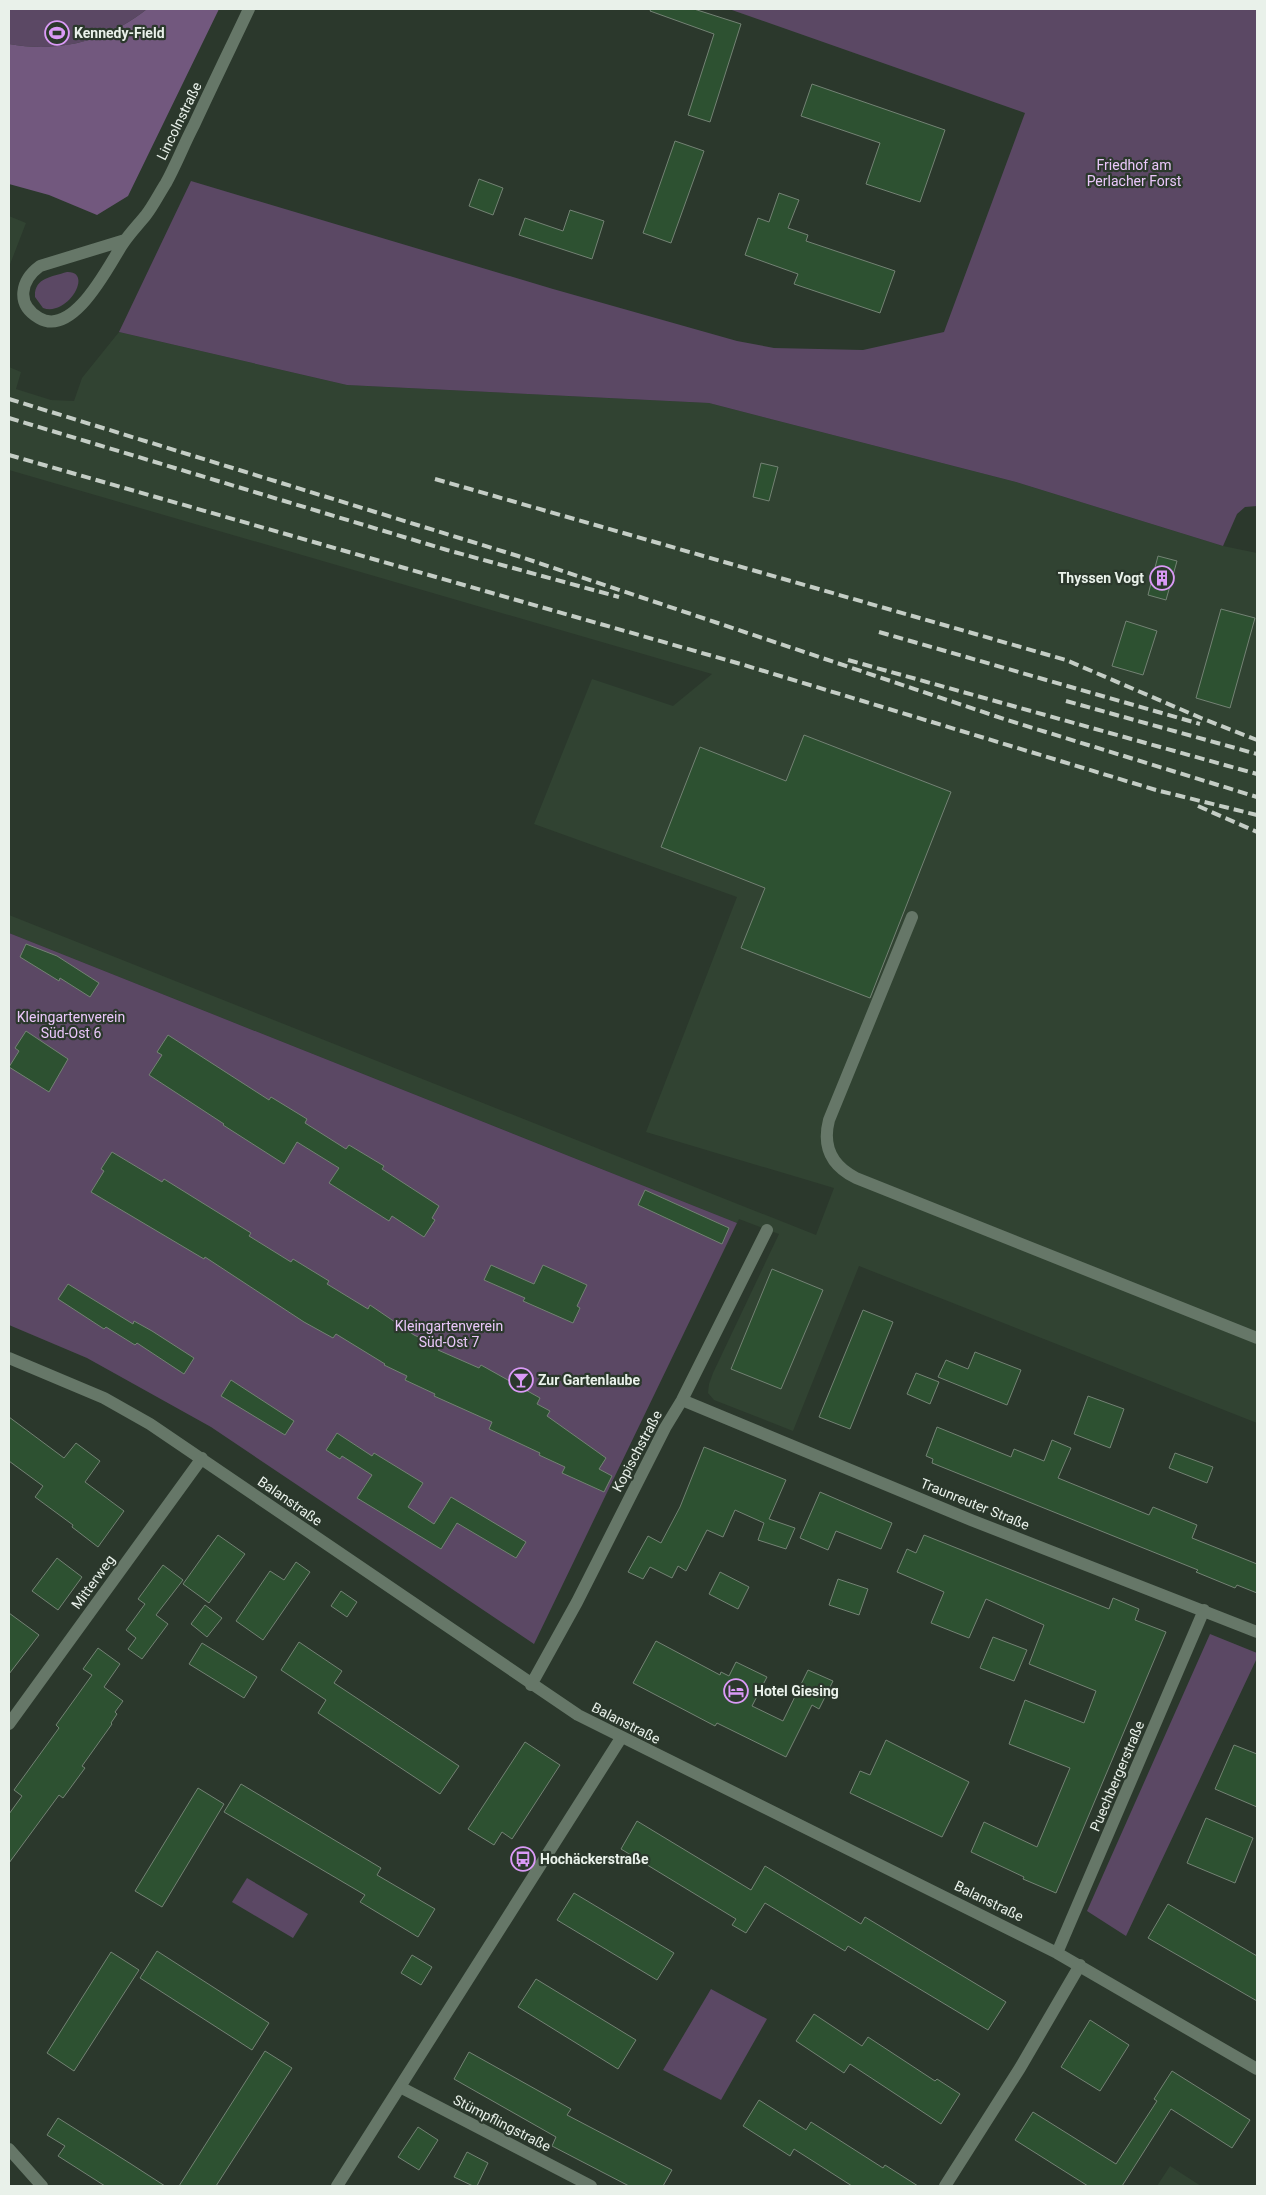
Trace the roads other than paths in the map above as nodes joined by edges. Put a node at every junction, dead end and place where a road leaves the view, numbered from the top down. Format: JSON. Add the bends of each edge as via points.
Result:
{"nodes":[{"id":1,"x":249,"y":9,"type":"edge"},
{"id":2,"x":125,"y":240,"type":"junction"},
{"id":3,"x":912,"y":917,"type":"dead end"},
{"id":4,"x":766,"y":1230,"type":"dead end"},
{"id":5,"x":1257,"y":1338,"type":"edge"},
{"id":6,"x":9,"y":1358,"type":"edge"},
{"id":7,"x":682,"y":1400,"type":"junction"},
{"id":8,"x":202,"y":1458,"type":"junction"},
{"id":9,"x":1204,"y":1610,"type":"junction"},
{"id":10,"x":1257,"y":1632,"type":"edge"},
{"id":11,"x":531,"y":1685,"type":"junction"},
{"id":12,"x":9,"y":1724,"type":"edge"},
{"id":13,"x":620,"y":1738,"type":"junction"},
{"id":14,"x":1057,"y":1952,"type":"junction"},
{"id":15,"x":1080,"y":1965,"type":"junction"},
{"id":16,"x":1257,"y":2069,"type":"edge"},
{"id":17,"x":400,"y":2087,"type":"junction"},
{"id":18,"x":9,"y":2149,"type":"edge"},
{"id":19,"x":576,"y":2183,"type":"edge"},
{"id":20,"x":42,"y":2186,"type":"edge"},
{"id":21,"x":337,"y":2186,"type":"edge"},
{"id":22,"x":590,"y":2186,"type":"edge"},
{"id":23,"x":945,"y":2186,"type":"edge"}],
"edges":[{"from":1,"to":2,"type":"street","name":"Lincolnstraße","via":[[167,181],[147,214]]},
{"from":2,"to":2,"type":"street","name":"Lincolnstraße","via":[[40,266],[31,273],[23,293],[32,314],[53,322],[78,309]]},
{"from":3,"to":5,"type":"street","via":[[829,1120],[827,1147],[835,1164],[856,1178]]},
{"from":4,"to":7,"type":"street","name":"Kopischstraße"},
{"from":6,"to":8,"type":"street","name":"Balanstraße","via":[[104,1398]]},
{"from":7,"to":9,"type":"street","name":"Traunreuter Straße","via":[[971,1520]]},
{"from":7,"to":11,"type":"street","name":"Kopischstraße"},
{"from":8,"to":11,"type":"street","name":"Balanstraße"},
{"from":8,"to":12,"type":"street","name":"Mitterweg"},
{"from":9,"to":10,"type":"street","name":"Traunreuter Straße"},
{"from":9,"to":14,"type":"street","name":"Puechbergerstraße"},
{"from":11,"to":13,"type":"street","name":"Balanstraße"},
{"from":13,"to":14,"type":"street","name":"Balanstraße"},
{"from":13,"to":17,"type":"street"},
{"from":14,"to":15,"type":"street","name":"Balanstraße"},
{"from":15,"to":16,"type":"street","name":"Balanstraße"},
{"from":15,"to":23,"type":"street"},
{"from":17,"to":19,"type":"street","name":"Stümpflingstraße"},
{"from":17,"to":21,"type":"street"},
{"from":18,"to":20,"type":"street"},
{"from":19,"to":22,"type":"street","name":"Stümpflingstraße"}]}
